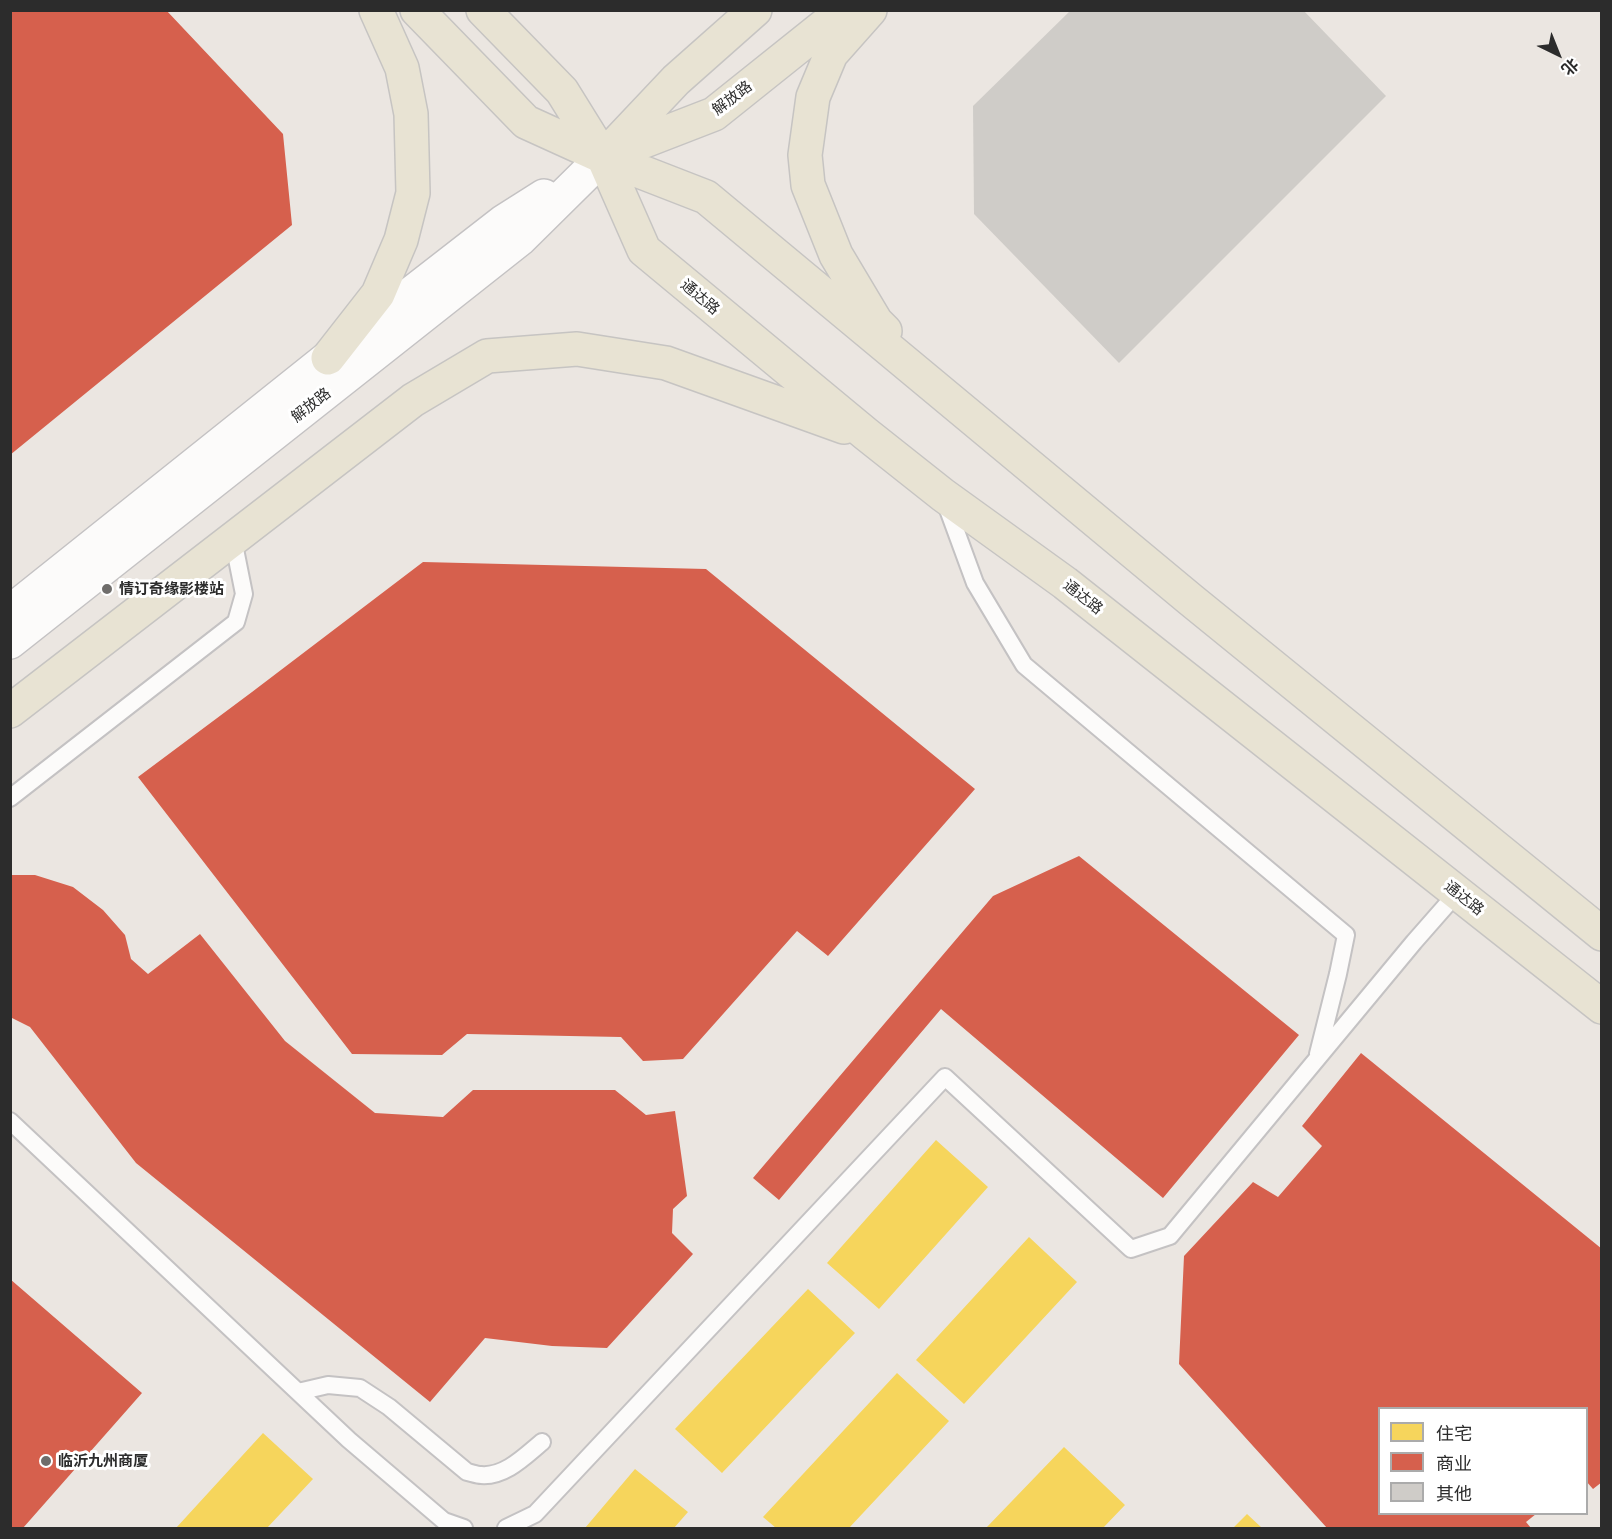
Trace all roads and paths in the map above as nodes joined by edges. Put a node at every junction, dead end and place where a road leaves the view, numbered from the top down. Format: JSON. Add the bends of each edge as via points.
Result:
{"nodes":[{"id":1,"x":376,"y":10,"type":"edge"},
{"id":2,"x":417,"y":10,"type":"edge"},
{"id":3,"x":483,"y":10,"type":"edge"},
{"id":4,"x":755,"y":10,"type":"edge"},
{"id":5,"x":844,"y":10,"type":"edge"},
{"id":6,"x":870,"y":10,"type":"edge"},
{"id":7,"x":603,"y":157,"type":"junction"},
{"id":8,"x":328,"y":358,"type":"junction"},
{"id":9,"x":964,"y":411,"type":"junction"},
{"id":10,"x":866,"y":434,"type":"junction"},
{"id":11,"x":943,"y":495,"type":"junction"},
{"id":12,"x":233,"y":539,"type":"junction"},
{"id":13,"x":10,"y":612,"type":"edge"},
{"id":14,"x":10,"y":642,"type":"edge"},
{"id":15,"x":10,"y":711,"type":"edge"},
{"id":16,"x":10,"y":798,"type":"edge"},
{"id":17,"x":1457,"y":893,"type":"junction"},
{"id":18,"x":1602,"y":934,"type":"edge"},
{"id":19,"x":1602,"y":1007,"type":"edge"},
{"id":20,"x":1317,"y":1059,"type":"junction"},
{"id":21,"x":10,"y":1121,"type":"edge"},
{"id":22,"x":298,"y":1392,"type":"junction"},
{"id":23,"x":542,"y":1442,"type":"dead end"},
{"id":24,"x":464,"y":1528,"type":"edge"},
{"id":25,"x":506,"y":1528,"type":"edge"}],
"edges":[{"from":1,"to":8,"type":"main road","via":[[402,68],[411,114],[413,193],[401,240],[378,294]]},
{"from":2,"to":7,"type":"main road","via":[[526,122]]},
{"from":3,"to":7,"type":"main road","name":"通达路","via":[[562,91]]},
{"from":4,"to":7,"type":"main road","name":"解放路","via":[[676,80]]},
{"from":5,"to":7,"type":"main road","name":"解放路","via":[[714,114]]},
{"from":6,"to":9,"type":"main road","via":[[831,54],[813,97],[806,154],[808,185],[836,255],[876,322]]},
{"from":7,"to":8,"type":"main road","name":"解放路","via":[[503,222]]},
{"from":7,"to":9,"type":"main road","via":[[706,197]]},
{"from":7,"to":10,"type":"main road","name":"通达路","via":[[644,250]]},
{"from":7,"to":14,"type":"main road","name":"解放路","via":[[520,239]]},
{"from":8,"to":13,"type":"main road","name":"解放路"},
{"from":9,"to":18,"type":"main road"},
{"from":10,"to":11,"type":"main road","name":"通达路"},
{"from":10,"to":12,"type":"main road","via":[[666,363],[578,349],[487,356],[413,400]]},
{"from":11,"to":17,"type":"main road","name":"通达路","via":[[1065,583]]},
{"from":11,"to":20,"type":"lane","via":[[975,583],[1024,665],[1346,936]]},
{"from":12,"to":15,"type":"main road"},
{"from":12,"to":16,"type":"lane","via":[[244,594],[236,622]]},
{"from":17,"to":19,"type":"main road","name":"通达路"},
{"from":17,"to":20,"type":"lane"},
{"from":20,"to":25,"type":"lane","via":[[1170,1236],[1131,1249],[945,1077],[535,1514]]},
{"from":21,"to":22,"type":"lane"},
{"from":22,"to":23,"type":"lane","via":[[328,1385],[360,1388],[467,1472],[483,1476],[516,1464]]},
{"from":22,"to":24,"type":"lane","via":[[444,1521]]}]}
